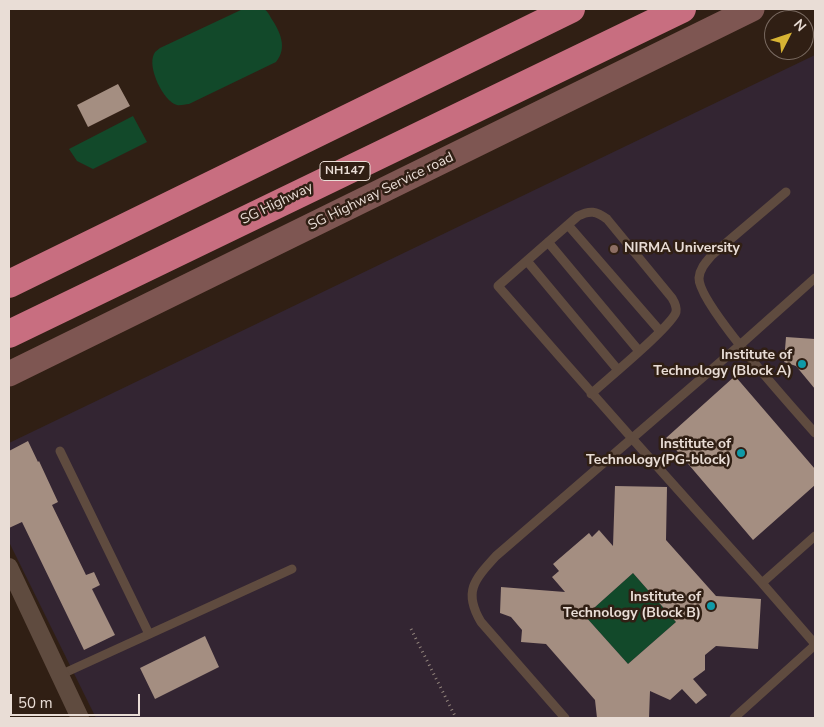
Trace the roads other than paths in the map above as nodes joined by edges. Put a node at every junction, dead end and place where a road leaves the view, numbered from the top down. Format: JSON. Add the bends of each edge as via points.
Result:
{"nodes":[{"id":1,"x":571,"y":9,"type":"edge"},
{"id":2,"x":682,"y":9,"type":"edge"},
{"id":3,"x":752,"y":9,"type":"edge"},
{"id":4,"x":786,"y":192,"type":"dead end"},
{"id":5,"x":568,"y":225,"type":"junction"},
{"id":6,"x":548,"y":242,"type":"junction"},
{"id":7,"x":527,"y":261,"type":"junction"},
{"id":8,"x":815,"y":278,"type":"edge"},
{"id":9,"x":9,"y":284,"type":"edge"},
{"id":10,"x":660,"y":332,"type":"junction"},
{"id":11,"x":9,"y":334,"type":"edge"},
{"id":12,"x":740,"y":346,"type":"junction"},
{"id":13,"x":639,"y":350,"type":"junction"},
{"id":14,"x":618,"y":370,"type":"junction"},
{"id":15,"x":9,"y":374,"type":"edge"},
{"id":16,"x":591,"y":394,"type":"junction"},
{"id":17,"x":815,"y":433,"type":"edge"},
{"id":18,"x":632,"y":440,"type":"junction"},
{"id":19,"x":60,"y":451,"type":"dead end"},
{"id":20,"x":815,"y":536,"type":"edge"},
{"id":21,"x":9,"y":567,"type":"edge"},
{"id":22,"x":292,"y":569,"type":"dead end"},
{"id":23,"x":762,"y":583,"type":"junction"},
{"id":24,"x":149,"y":634,"type":"junction"},
{"id":25,"x":815,"y":645,"type":"edge"},
{"id":26,"x":60,"y":675,"type":"junction"},
{"id":27,"x":80,"y":718,"type":"edge"},
{"id":28,"x":565,"y":718,"type":"edge"},
{"id":29,"x":734,"y":718,"type":"edge"}],
"edges":[{"from":1,"to":9,"type":"highway"},
{"from":2,"to":11,"type":"highway","name":"SG Highway","number":"NH147"},
{"from":3,"to":15,"type":"street","name":"SG Highway Service road"},
{"from":4,"to":12,"type":"lane","via":[[712,255],[703,266],[699,279],[722,323]]},
{"from":5,"to":6,"type":"lane"},
{"from":5,"to":10,"type":"lane"},
{"from":5,"to":10,"type":"lane","via":[[587,212],[597,212],[607,219],[675,303],[675,315]]},
{"from":6,"to":7,"type":"lane"},
{"from":6,"to":13,"type":"lane"},
{"from":7,"to":14,"type":"lane"},
{"from":7,"to":16,"type":"lane","via":[[498,286]]},
{"from":8,"to":12,"type":"lane"},
{"from":10,"to":13,"type":"lane"},
{"from":12,"to":17,"type":"lane"},
{"from":12,"to":18,"type":"lane"},
{"from":13,"to":14,"type":"lane"},
{"from":14,"to":16,"type":"lane"},
{"from":16,"to":18,"type":"lane"},
{"from":18,"to":23,"type":"lane"},
{"from":18,"to":28,"type":"lane","via":[[496,556],[470,594],[474,610],[482,622]]},
{"from":19,"to":24,"type":"lane"},
{"from":20,"to":23,"type":"lane"},
{"from":21,"to":26,"type":"street"},
{"from":22,"to":24,"type":"lane"},
{"from":23,"to":25,"type":"lane"},
{"from":24,"to":26,"type":"lane"},
{"from":25,"to":29,"type":"lane"},
{"from":26,"to":27,"type":"street"}]}
